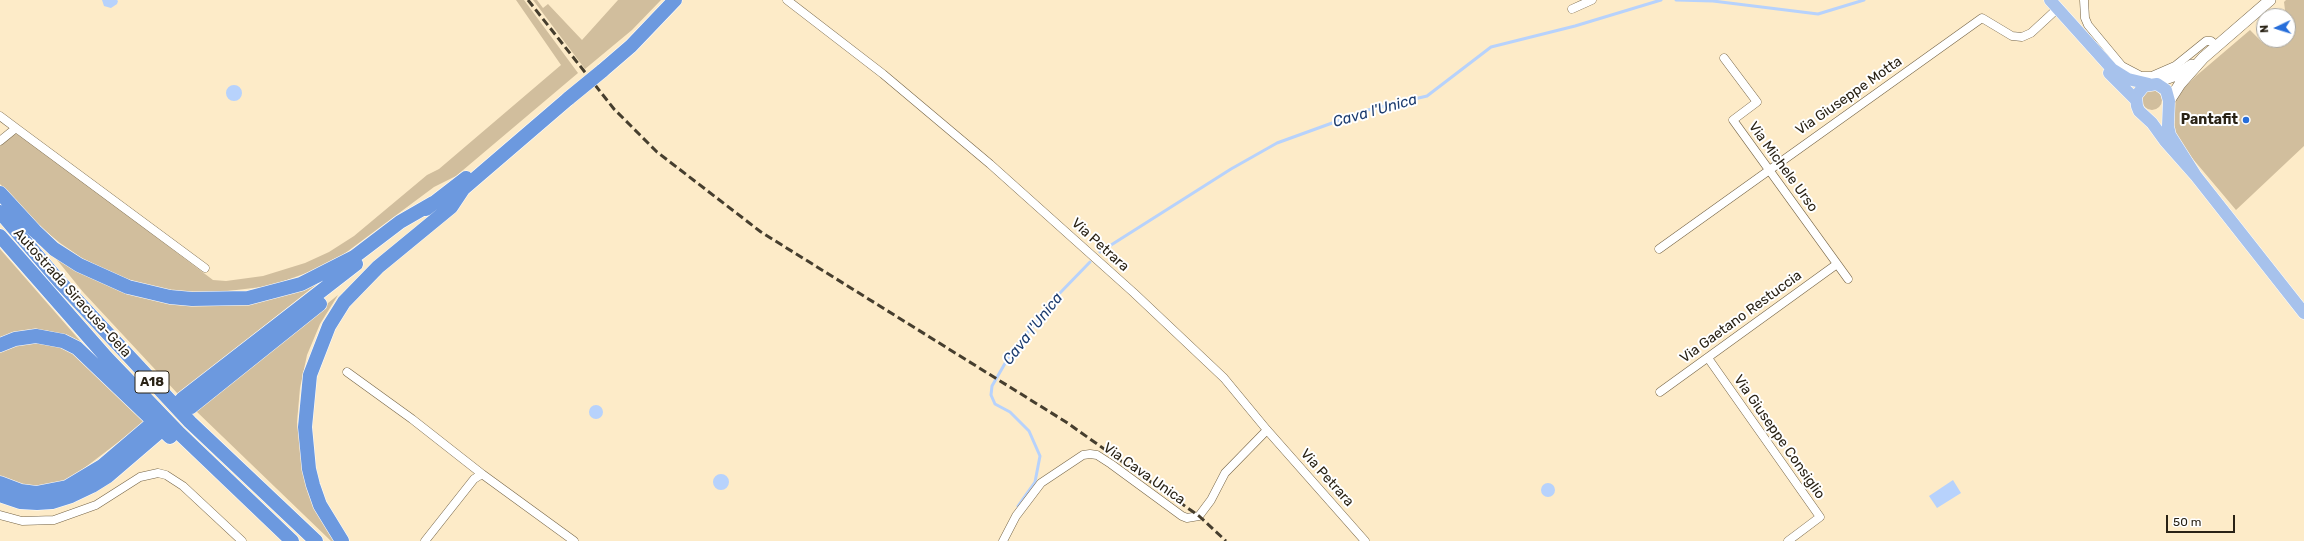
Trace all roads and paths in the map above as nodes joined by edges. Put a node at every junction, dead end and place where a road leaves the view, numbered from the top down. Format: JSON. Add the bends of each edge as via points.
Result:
{"nodes":[{"id":1,"x":675,"y":0,"type":"edge"},
{"id":2,"x":787,"y":0,"type":"edge"},
{"id":3,"x":1592,"y":0,"type":"edge"},
{"id":4,"x":2084,"y":0,"type":"edge"},
{"id":5,"x":2270,"y":0,"type":"edge"},
{"id":6,"x":2053,"y":4,"type":"edge"},
{"id":7,"x":1572,"y":9,"type":"dead end"},
{"id":8,"x":2217,"y":46,"type":"junction"},
{"id":9,"x":2096,"y":52,"type":"junction"},
{"id":10,"x":1724,"y":58,"type":"dead end"},
{"id":11,"x":2203,"y":58,"type":"junction"},
{"id":12,"x":2150,"y":84,"type":"junction"},
{"id":13,"x":2136,"y":100,"type":"junction"},
{"id":14,"x":2169,"y":104,"type":"junction"},
{"id":15,"x":2143,"y":114,"type":"junction"},
{"id":16,"x":0,"y":116,"type":"edge"},
{"id":17,"x":16,"y":128,"type":"junction"},
{"id":18,"x":0,"y":141,"type":"edge"},
{"id":19,"x":500,"y":156,"type":"junction"},
{"id":20,"x":1769,"y":169,"type":"junction"},
{"id":21,"x":2196,"y":176,"type":"junction"},
{"id":22,"x":463,"y":190,"type":"junction"},
{"id":23,"x":0,"y":193,"type":"edge"},
{"id":24,"x":433,"y":203,"type":"junction"},
{"id":25,"x":0,"y":212,"type":"edge"},
{"id":26,"x":0,"y":236,"type":"edge"},
{"id":27,"x":1659,"y":249,"type":"dead end"},
{"id":28,"x":1837,"y":264,"type":"junction"},
{"id":29,"x":205,"y":268,"type":"dead end"},
{"id":30,"x":1848,"y":279,"type":"dead end"},
{"id":31,"x":2304,"y":313,"type":"edge"},
{"id":32,"x":0,"y":345,"type":"edge"},
{"id":33,"x":1708,"y":358,"type":"junction"},
{"id":34,"x":347,"y":372,"type":"dead end"},
{"id":35,"x":1660,"y":392,"type":"dead end"},
{"id":36,"x":1267,"y":430,"type":"junction"},
{"id":37,"x":482,"y":474,"type":"junction"},
{"id":38,"x":0,"y":483,"type":"edge"},
{"id":39,"x":0,"y":495,"type":"edge"},
{"id":40,"x":0,"y":515,"type":"edge"},
{"id":41,"x":242,"y":541,"type":"edge"},
{"id":42,"x":281,"y":541,"type":"edge"},
{"id":43,"x":292,"y":541,"type":"edge"},
{"id":44,"x":316,"y":541,"type":"edge"},
{"id":45,"x":342,"y":541,"type":"edge"},
{"id":46,"x":425,"y":541,"type":"edge"},
{"id":47,"x":574,"y":541,"type":"edge"},
{"id":48,"x":1003,"y":541,"type":"edge"},
{"id":49,"x":1365,"y":541,"type":"edge"},
{"id":50,"x":1788,"y":541,"type":"edge"}],
"edges":[{"from":1,"to":19,"type":"highway","bridge":true,"via":[[631,46]]},
{"from":2,"to":36,"type":"street","name":"Via Petrara","via":[[883,74],[1013,184],[1224,378]]},
{"from":3,"to":7,"type":"street"},
{"from":4,"to":8,"type":"street","via":[[2088,25],[2122,66],[2141,76],[2152,76],[2169,69],[2206,41],[2211,41]]},
{"from":5,"to":8,"type":"street"},
{"from":6,"to":9,"type":"main road"},
{"from":6,"to":20,"type":"street","name":"Via Giuseppe Motta","via":[[2031,33],[2022,37],[2012,36],[1982,18]]},
{"from":8,"to":11,"type":"street"},
{"from":9,"to":12,"type":"main road","via":[[2117,73],[2128,79]]},
{"from":9,"to":13,"type":"main road","via":[[2109,74]]},
{"from":10,"to":20,"type":"street","name":"Via Michele Urso","via":[[1757,102],[1733,120]]},
{"from":11,"to":12,"type":"street","via":[[2176,75]]},
{"from":11,"to":14,"type":"street","via":[[2180,84]]},
{"from":12,"to":13,"type":"main road","via":[[2138,92]]},
{"from":12,"to":14,"type":"main road","via":[[2157,84],[2166,90]]},
{"from":13,"to":15,"type":"main road","via":[[2139,111]]},
{"from":14,"to":15,"type":"main road","via":[[2165,111],[2155,117]]},
{"from":14,"to":21,"type":"main road","via":[[2170,135]]},
{"from":15,"to":21,"type":"main road"},
{"from":16,"to":17,"type":"street"},
{"from":17,"to":18,"type":"street"},
{"from":17,"to":29,"type":"street"},
{"from":19,"to":22,"type":"highway"},
{"from":19,"to":24,"type":"highway"},
{"from":20,"to":27,"type":"street","name":"Via Giuseppe Motta"},
{"from":20,"to":28,"type":"street","name":"Via Michele Urso"},
{"from":21,"to":31,"type":"main road"},
{"from":22,"to":24,"type":"highway","via":[[186,403]]},
{"from":22,"to":45,"type":"highway","via":[[450,207],[356,288],[329,326],[319,348],[310,375],[305,404],[306,447],[309,469],[320,505]]},
{"from":23,"to":24,"type":"highway","via":[[54,249],[79,265],[128,287],[170,297],[192,299],[248,298],[301,284],[354,257],[400,222]]},
{"from":25,"to":44,"type":"highway","name":"Autostrada Siracusa-Gela","number":"A18","via":[[190,422]]},
{"from":26,"to":43,"type":"highway","name":"Autostrada Siracusa-Gela","number":"A18","via":[[106,357]]},
{"from":28,"to":30,"type":"street","name":"Via Michele Urso"},
{"from":28,"to":33,"type":"street","name":"Via Gaetano Restuccia"},
{"from":32,"to":42,"type":"highway","via":[[15,339],[36,336],[63,341],[77,348]]},
{"from":33,"to":35,"type":"street","name":"Via Gaetano Restuccia"},
{"from":33,"to":50,"type":"street","name":"Via Giuseppe Consiglio","via":[[1820,517]]},
{"from":34,"to":37,"type":"street"},
{"from":36,"to":48,"type":"street","name":"Via Cava Unica","via":[[1225,473],[1199,516],[1182,516],[1111,464],[1097,455],[1090,454],[1083,455],[1041,483],[1016,516]]},
{"from":36,"to":49,"type":"street","name":"Via Petrara"},
{"from":37,"to":46,"type":"street","via":[[474,479]]},
{"from":37,"to":47,"type":"street"},
{"from":38,"to":39,"type":"highway","via":[[21,491],[36,493],[67,487],[153,430],[108,476],[71,496],[52,502],[37,503],[20,502]]},
{"from":40,"to":41,"type":"street","via":[[22,522],[54,520],[96,505],[140,477],[158,473],[183,486]]}]}
